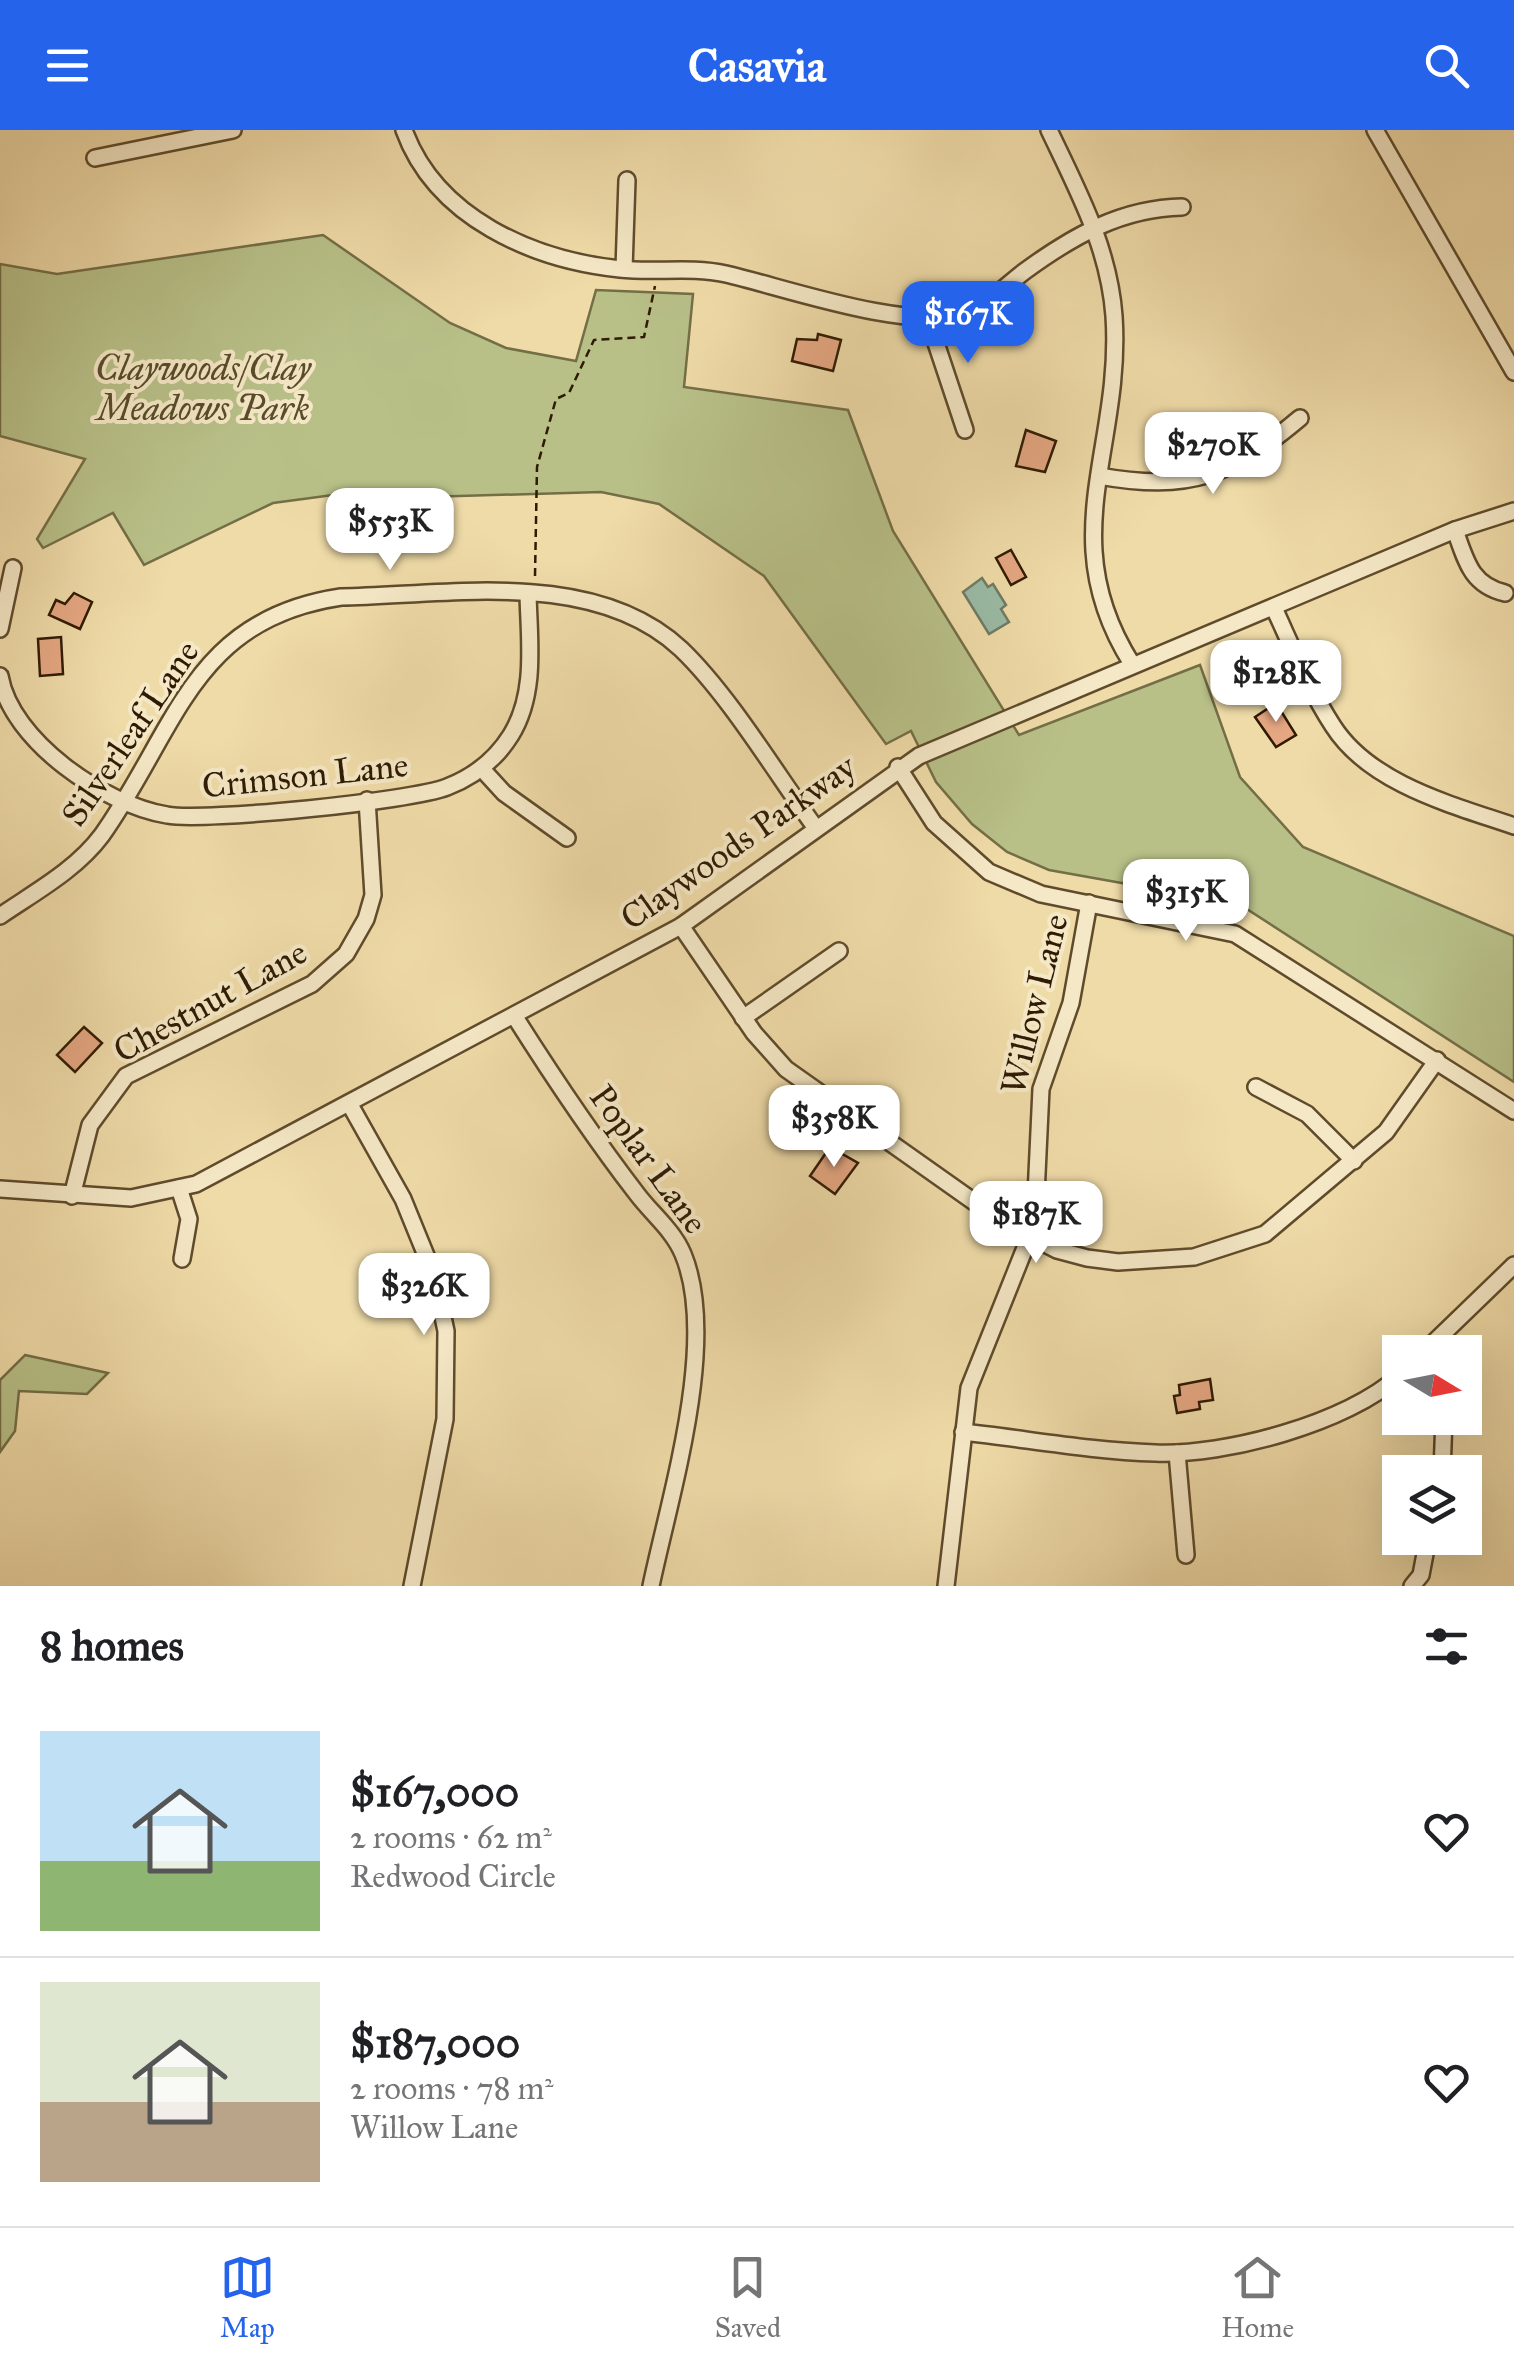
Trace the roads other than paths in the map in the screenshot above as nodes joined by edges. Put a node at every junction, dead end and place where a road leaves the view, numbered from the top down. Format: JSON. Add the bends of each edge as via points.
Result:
{"nodes":[{"id":1,"x":233,"y":130,"type":"edge"},
{"id":2,"x":404,"y":130,"type":"edge"},
{"id":3,"x":1049,"y":130,"type":"edge"},
{"id":4,"x":1375,"y":130,"type":"edge"},
{"id":5,"x":94,"y":158,"type":"dead end"},
{"id":6,"x":627,"y":180,"type":"dead end"},
{"id":7,"x":1182,"y":206,"type":"dead end"},
{"id":8,"x":1094,"y":227,"type":"junction"},
{"id":9,"x":624,"y":270,"type":"junction"},
{"id":10,"x":927,"y":316,"type":"junction"},
{"id":11,"x":1514,"y":372,"type":"edge"},
{"id":12,"x":1300,"y":418,"type":"dead end"},
{"id":13,"x":965,"y":430,"type":"dead end"},
{"id":14,"x":1099,"y":476,"type":"junction"},
{"id":15,"x":1514,"y":511,"type":"edge"},
{"id":16,"x":1455,"y":530,"type":"junction"},
{"id":17,"x":13,"y":568,"type":"dead end"},
{"id":18,"x":1504,"y":593,"type":"dead end"},
{"id":19,"x":528,"y":594,"type":"junction"},
{"id":20,"x":1274,"y":608,"type":"junction"},
{"id":21,"x":0,"y":629,"type":"edge"},
{"id":22,"x":1132,"y":664,"type":"junction"},
{"id":23,"x":0,"y":676,"type":"edge"},
{"id":24,"x":482,"y":768,"type":"junction"},
{"id":25,"x":898,"y":768,"type":"junction"},
{"id":26,"x":123,"y":799,"type":"junction"},
{"id":27,"x":368,"y":800,"type":"junction"},
{"id":28,"x":1514,"y":826,"type":"edge"},
{"id":29,"x":815,"y":827,"type":"junction"},
{"id":30,"x":567,"y":838,"type":"dead end"},
{"id":31,"x":1090,"y":904,"type":"junction"},
{"id":32,"x":0,"y":916,"type":"edge"},
{"id":33,"x":681,"y":926,"type":"junction"},
{"id":34,"x":839,"y":952,"type":"dead end"},
{"id":35,"x":514,"y":1017,"type":"junction"},
{"id":36,"x":743,"y":1018,"type":"junction"},
{"id":37,"x":1437,"y":1060,"type":"junction"},
{"id":38,"x":1256,"y":1087,"type":"dead end"},
{"id":39,"x":349,"y":1103,"type":"junction"},
{"id":40,"x":1514,"y":1110,"type":"edge"},
{"id":41,"x":1354,"y":1160,"type":"junction"},
{"id":42,"x":180,"y":1188,"type":"junction"},
{"id":43,"x":0,"y":1189,"type":"edge"},
{"id":44,"x":72,"y":1196,"type":"junction"},
{"id":45,"x":1029,"y":1238,"type":"junction"},
{"id":46,"x":182,"y":1259,"type":"dead end"},
{"id":47,"x":1514,"y":1265,"type":"edge"},
{"id":48,"x":1442,"y":1335,"type":"edge"},
{"id":49,"x":1382,"y":1389,"type":"edge"},
{"id":50,"x":964,"y":1432,"type":"junction"},
{"id":51,"x":1177,"y":1453,"type":"junction"},
{"id":52,"x":1186,"y":1555,"type":"dead end"},
{"id":53,"x":1425,"y":1555,"type":"edge"},
{"id":54,"x":412,"y":1586,"type":"edge"},
{"id":55,"x":651,"y":1586,"type":"edge"},
{"id":56,"x":946,"y":1586,"type":"edge"},
{"id":57,"x":1412,"y":1586,"type":"edge"}],
"edges":[{"from":1,"to":5,"type":"street"},
{"from":2,"to":9,"type":"street","via":[[440,191],[478,221],[570,262]]},
{"from":3,"to":8,"type":"street"},
{"from":4,"to":11,"type":"street"},
{"from":6,"to":9,"type":"street"},
{"from":7,"to":8,"type":"street","via":[[1146,208]]},
{"from":8,"to":10,"type":"street","via":[[962,314]]},
{"from":8,"to":14,"type":"street","via":[[1107,267],[1115,344]]},
{"from":9,"to":10,"type":"street","via":[[717,272],[876,312]]},
{"from":10,"to":13,"type":"street"},
{"from":12,"to":14,"type":"street","via":[[1253,457],[1200,478],[1150,485]]},
{"from":14,"to":22,"type":"street","via":[[1090,539],[1098,589]]},
{"from":15,"to":16,"type":"street","name":"Claywoods Parkway"},
{"from":16,"to":18,"type":"street","via":[[1471,574],[1484,588]]},
{"from":16,"to":20,"type":"street","name":"Claywoods Parkway"},
{"from":17,"to":21,"type":"street"},
{"from":19,"to":24,"type":"street","name":"Crimson Lane","via":[[526,699],[511,735]]},
{"from":19,"to":26,"type":"street","name":"Silverleaf Lane","via":[[341,597],[263,619],[203,668]]},
{"from":19,"to":29,"type":"street","name":"Silverleaf Lane","via":[[599,602],[660,632],[698,668]]},
{"from":20,"to":22,"type":"street","name":"Claywoods Parkway"},
{"from":20,"to":28,"type":"street","via":[[1334,728],[1356,752],[1382,773]]},
{"from":22,"to":25,"type":"street","name":"Claywoods Parkway"},
{"from":23,"to":26,"type":"street","name":"Crimson Lane","via":[[10,709],[34,742]]},
{"from":24,"to":27,"type":"street","name":"Crimson Lane","via":[[444,789]]},
{"from":24,"to":30,"type":"street","via":[[504,793]]},
{"from":25,"to":29,"type":"street","name":"Claywoods Parkway"},
{"from":25,"to":31,"type":"street","via":[[934,823],[968,858],[1014,885]]},
{"from":26,"to":27,"type":"street","name":"Crimson Lane","via":[[144,810],[190,817]]},
{"from":26,"to":32,"type":"street","name":"Silverleaf Lane","via":[[87,852]]},
{"from":27,"to":44,"type":"street","name":"Chestnut Lane","via":[[373,896],[346,954],[312,984],[126,1076],[90,1125]]},
{"from":29,"to":33,"type":"street","name":"Claywoods Parkway"},
{"from":31,"to":37,"type":"street","via":[[1235,934]]},
{"from":31,"to":45,"type":"street","name":"Willow Lane","via":[[1071,1003],[1041,1089]]},
{"from":33,"to":35,"type":"street","name":"Claywoods Parkway"},
{"from":33,"to":36,"type":"street"},
{"from":34,"to":36,"type":"street"},
{"from":35,"to":39,"type":"street","name":"Claywoods Parkway"},
{"from":35,"to":55,"type":"street","name":"Poplar Lane","via":[[639,1198],[676,1240],[691,1280],[692,1383]]},
{"from":36,"to":45,"type":"street","via":[[786,1068]]},
{"from":37,"to":40,"type":"street"},
{"from":37,"to":41,"type":"street","via":[[1400,1116]]},
{"from":38,"to":41,"type":"street","via":[[1306,1114]]},
{"from":39,"to":42,"type":"street","name":"Claywoods Parkway"},
{"from":39,"to":54,"type":"street","via":[[403,1199],[434,1275],[446,1332],[445,1419]]},
{"from":41,"to":45,"type":"street","via":[[1288,1218],[1215,1253],[1118,1262]]},
{"from":42,"to":44,"type":"street","name":"Claywoods Parkway","via":[[131,1198]]},
{"from":42,"to":46,"type":"street","via":[[188,1219]]},
{"from":43,"to":44,"type":"street","name":"Claywoods Parkway"},
{"from":45,"to":50,"type":"street","name":"Willow Lane","via":[[976,1361]]},
{"from":47,"to":48,"type":"street"},
{"from":49,"to":51,"type":"street","via":[[1315,1424]]},
{"from":50,"to":51,"type":"street"},
{"from":50,"to":56,"type":"street","name":"Willow Lane"},
{"from":51,"to":52,"type":"street"},
{"from":53,"to":57,"type":"street"}]}
